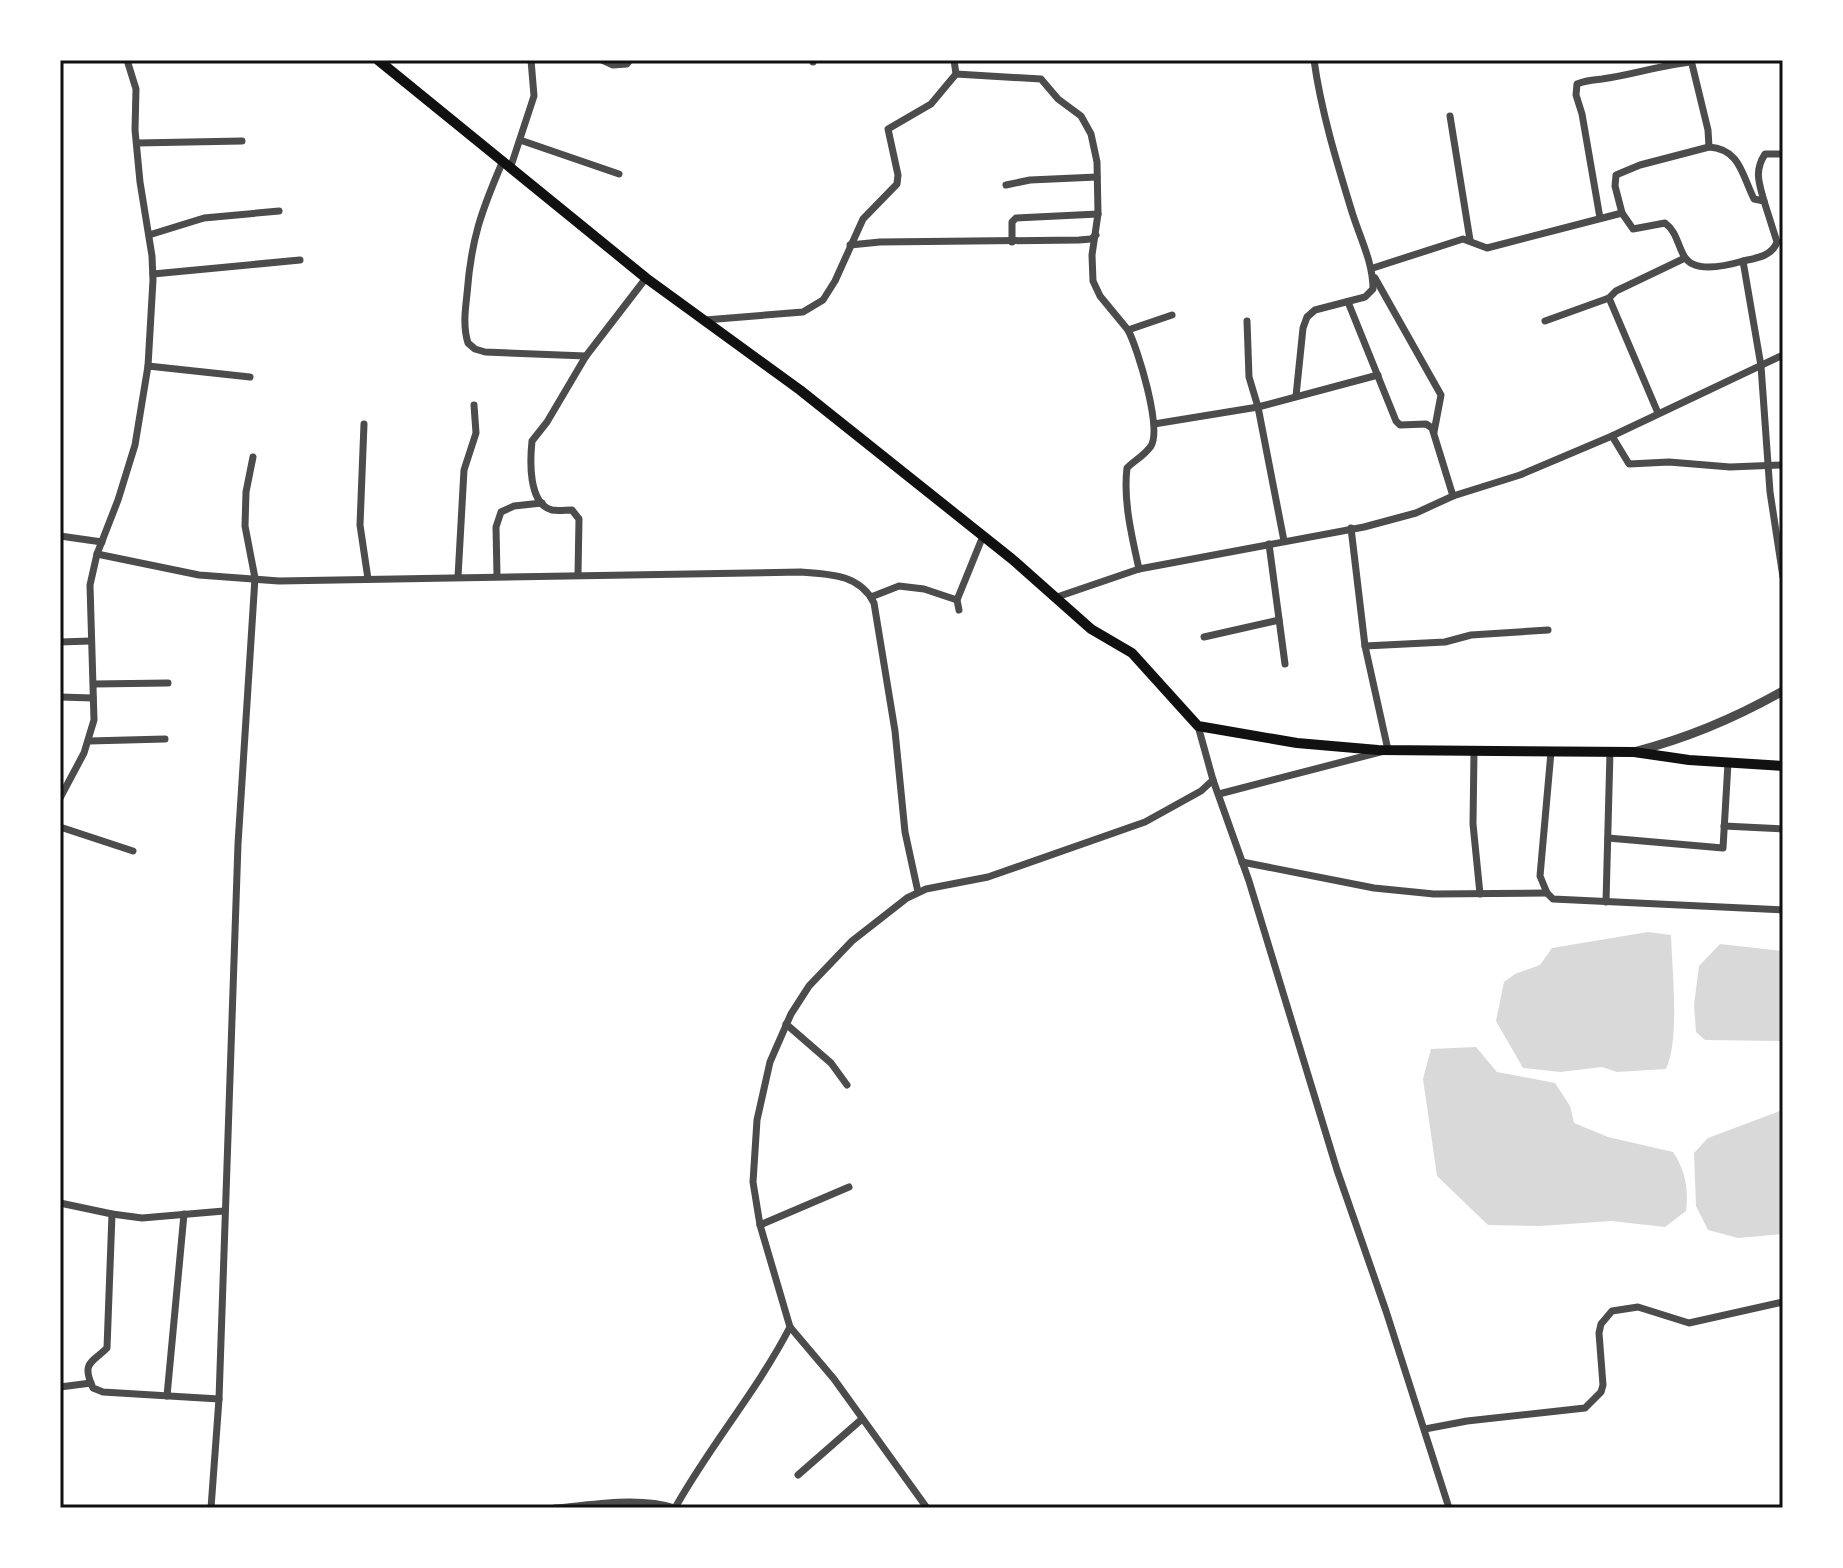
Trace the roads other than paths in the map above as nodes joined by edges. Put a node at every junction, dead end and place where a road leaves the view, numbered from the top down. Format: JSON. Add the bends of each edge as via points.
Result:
{"nodes":[{"id":1,"x":127,"y":60,"type":"edge"},
{"id":2,"x":378,"y":60,"type":"edge"},
{"id":3,"x":531,"y":60,"type":"edge"},
{"id":4,"x":602,"y":60,"type":"edge"},
{"id":5,"x":630,"y":60,"type":"edge"},
{"id":6,"x":954,"y":60,"type":"edge"},
{"id":7,"x":1314,"y":60,"type":"edge"},
{"id":8,"x":1629,"y":60,"type":"edge"},
{"id":9,"x":1691,"y":61,"type":"edge"},
{"id":10,"x":1631,"y":72,"type":"junction"},
{"id":11,"x":956,"y":74,"type":"junction"},
{"id":12,"x":1450,"y":116,"type":"dead end"},
{"id":13,"x":520,"y":140,"type":"junction"},
{"id":14,"x":242,"y":141,"type":"dead end"},
{"id":15,"x":137,"y":143,"type":"junction"},
{"id":16,"x":1709,"y":147,"type":"junction"},
{"id":17,"x":1783,"y":154,"type":"edge"},
{"id":18,"x":506,"y":166,"type":"junction"},
{"id":19,"x":619,"y":174,"type":"dead end"},
{"id":20,"x":1097,"y":177,"type":"junction"},
{"id":21,"x":1006,"y":185,"type":"dead end"},
{"id":22,"x":1764,"y":201,"type":"junction"},
{"id":23,"x":279,"y":211,"type":"dead end"},
{"id":24,"x":1622,"y":213,"type":"junction"},
{"id":25,"x":1098,"y":214,"type":"junction"},
{"id":26,"x":1600,"y":218,"type":"junction"},
{"id":27,"x":149,"y":235,"type":"junction"},
{"id":28,"x":1096,"y":235,"type":"junction"},
{"id":29,"x":1470,"y":240,"type":"junction"},
{"id":30,"x":1012,"y":242,"type":"junction"},
{"id":31,"x":850,"y":245,"type":"junction"},
{"id":32,"x":1685,"y":258,"type":"junction"},
{"id":33,"x":300,"y":260,"type":"dead end"},
{"id":34,"x":1743,"y":261,"type":"junction"},
{"id":35,"x":1373,"y":272,"type":"junction"},
{"id":36,"x":153,"y":274,"type":"junction"},
{"id":37,"x":646,"y":278,"type":"junction"},
{"id":38,"x":1609,"y":298,"type":"junction"},
{"id":39,"x":1348,"y":302,"type":"junction"},
{"id":40,"x":1172,"y":315,"type":"dead end"},
{"id":41,"x":702,"y":320,"type":"junction"},
{"id":42,"x":1247,"y":321,"type":"dead end"},
{"id":43,"x":1545,"y":321,"type":"dead end"},
{"id":44,"x":1128,"y":330,"type":"junction"},
{"id":45,"x":1783,"y":355,"type":"edge"},
{"id":46,"x":586,"y":356,"type":"junction"},
{"id":47,"x":148,"y":366,"type":"junction"},
{"id":48,"x":1761,"y":366,"type":"junction"},
{"id":49,"x":1378,"y":375,"type":"junction"},
{"id":50,"x":250,"y":377,"type":"dead end"},
{"id":51,"x":1296,"y":396,"type":"junction"},
{"id":52,"x":474,"y":405,"type":"dead end"},
{"id":53,"x":1258,"y":407,"type":"junction"},
{"id":54,"x":1658,"y":413,"type":"junction"},
{"id":55,"x":364,"y":424,"type":"dead end"},
{"id":56,"x":1154,"y":424,"type":"junction"},
{"id":57,"x":1434,"y":434,"type":"junction"},
{"id":58,"x":1612,"y":436,"type":"junction"},
{"id":59,"x":253,"y":457,"type":"dead end"},
{"id":60,"x":1783,"y":465,"type":"edge"},
{"id":61,"x":1769,"y":467,"type":"junction"},
{"id":62,"x":1453,"y":496,"type":"junction"},
{"id":63,"x":542,"y":503,"type":"junction"},
{"id":64,"x":1351,"y":528,"type":"junction"},
{"id":65,"x":60,"y":536,"type":"edge"},
{"id":66,"x":983,"y":536,"type":"junction"},
{"id":67,"x":1284,"y":541,"type":"junction"},
{"id":68,"x":102,"y":542,"type":"junction"},
{"id":69,"x":1269,"y":544,"type":"junction"},
{"id":70,"x":97,"y":554,"type":"junction"},
{"id":71,"x":1139,"y":569,"type":"junction"},
{"id":72,"x":578,"y":574,"type":"junction"},
{"id":73,"x":497,"y":576,"type":"junction"},
{"id":74,"x":458,"y":577,"type":"junction"},
{"id":75,"x":1783,"y":577,"type":"edge"},
{"id":76,"x":255,"y":578,"type":"junction"},
{"id":77,"x":368,"y":579,"type":"junction"},
{"id":78,"x":871,"y":597,"type":"junction"},
{"id":79,"x":1057,"y":597,"type":"junction"},
{"id":80,"x":957,"y":600,"type":"junction"},
{"id":81,"x":959,"y":610,"type":"dead end"},
{"id":82,"x":1279,"y":620,"type":"junction"},
{"id":83,"x":1548,"y":630,"type":"dead end"},
{"id":84,"x":1204,"y":637,"type":"dead end"},
{"id":85,"x":90,"y":641,"type":"junction"},
{"id":86,"x":60,"y":642,"type":"edge"},
{"id":87,"x":1365,"y":646,"type":"junction"},
{"id":88,"x":1285,"y":664,"type":"dead end"},
{"id":89,"x":168,"y":683,"type":"dead end"},
{"id":90,"x":94,"y":684,"type":"junction"},
{"id":91,"x":1783,"y":691,"type":"edge"},
{"id":92,"x":60,"y":697,"type":"edge"},
{"id":93,"x":93,"y":698,"type":"junction"},
{"id":94,"x":1198,"y":726,"type":"junction"},
{"id":95,"x":165,"y":739,"type":"dead end"},
{"id":96,"x":89,"y":741,"type":"junction"},
{"id":97,"x":1388,"y":750,"type":"junction"},
{"id":98,"x":1474,"y":752,"type":"junction"},
{"id":99,"x":1551,"y":752,"type":"junction"},
{"id":100,"x":1610,"y":752,"type":"junction"},
{"id":101,"x":1634,"y":752,"type":"junction"},
{"id":102,"x":1728,"y":763,"type":"junction"},
{"id":103,"x":1783,"y":766,"type":"edge"},
{"id":104,"x":1213,"y":780,"type":"junction"},
{"id":105,"x":1219,"y":794,"type":"junction"},
{"id":106,"x":60,"y":798,"type":"edge"},
{"id":107,"x":1724,"y":826,"type":"junction"},
{"id":108,"x":60,"y":827,"type":"edge"},
{"id":109,"x":1783,"y":829,"type":"edge"},
{"id":110,"x":1608,"y":838,"type":"junction"},
{"id":111,"x":133,"y":851,"type":"dead end"},
{"id":112,"x":1242,"y":862,"type":"junction"},
{"id":113,"x":918,"y":892,"type":"junction"},
{"id":114,"x":1547,"y":893,"type":"junction"},
{"id":115,"x":1480,"y":894,"type":"junction"},
{"id":116,"x":1606,"y":902,"type":"junction"},
{"id":117,"x":1783,"y":910,"type":"edge"},
{"id":118,"x":786,"y":1024,"type":"junction"},
{"id":119,"x":847,"y":1085,"type":"dead end"},
{"id":120,"x":849,"y":1187,"type":"dead end"},
{"id":121,"x":60,"y":1203,"type":"edge"},
{"id":122,"x":224,"y":1211,"type":"junction"},
{"id":123,"x":112,"y":1214,"type":"junction"},
{"id":124,"x":184,"y":1214,"type":"junction"},
{"id":125,"x":760,"y":1225,"type":"junction"},
{"id":126,"x":1783,"y":1302,"type":"edge"},
{"id":127,"x":790,"y":1327,"type":"junction"},
{"id":128,"x":91,"y":1383,"type":"junction"},
{"id":129,"x":60,"y":1387,"type":"edge"},
{"id":130,"x":167,"y":1396,"type":"junction"},
{"id":131,"x":219,"y":1399,"type":"junction"},
{"id":132,"x":862,"y":1419,"type":"junction"},
{"id":133,"x":1425,"y":1429,"type":"junction"},
{"id":134,"x":798,"y":1475,"type":"dead end"},
{"id":135,"x":211,"y":1508,"type":"edge"},
{"id":136,"x":555,"y":1508,"type":"edge"},
{"id":137,"x":675,"y":1508,"type":"edge"},
{"id":138,"x":927,"y":1508,"type":"edge"},
{"id":139,"x":1449,"y":1508,"type":"edge"}],
"edges":[{"from":1,"to":15,"type":"street","via":[[136,89]]},
{"from":2,"to":18,"type":"main road"},
{"from":3,"to":13,"type":"street","via":[[534,96]]},
{"from":4,"to":5,"type":"street","via":[[619,65]]},
{"from":6,"to":11,"type":"street"},
{"from":7,"to":35,"type":"street","via":[[1338,164]]},
{"from":8,"to":10,"type":"street"},
{"from":9,"to":10,"type":"street"},
{"from":9,"to":16,"type":"street"},
{"from":10,"to":26,"type":"street","via":[[1587,79],[1575,87]]},
{"from":11,"to":20,"type":"street","via":[[1041,79],[1081,116],[1096,149]]},
{"from":11,"to":31,"type":"street","via":[[931,104],[888,129],[897,184],[863,219]]},
{"from":12,"to":29,"type":"street"},
{"from":13,"to":18,"type":"street"},
{"from":13,"to":19,"type":"street"},
{"from":14,"to":15,"type":"street"},
{"from":15,"to":27,"type":"street"},
{"from":16,"to":22,"type":"street","via":[[1733,155],[1754,199]]},
{"from":16,"to":24,"type":"street","via":[[1616,175]]},
{"from":17,"to":22,"type":"street","via":[[1765,154],[1759,163]]},
{"from":18,"to":37,"type":"main road"},
{"from":18,"to":46,"type":"street","via":[[471,248],[464,320],[468,343],[485,352]]},
{"from":20,"to":21,"type":"street"},
{"from":20,"to":25,"type":"street"},
{"from":22,"to":34,"type":"street","via":[[1776,246],[1765,256]]},
{"from":23,"to":27,"type":"street","via":[[204,218]]},
{"from":24,"to":26,"type":"street"},
{"from":24,"to":32,"type":"street","via":[[1633,229],[1665,223]]},
{"from":25,"to":28,"type":"street"},
{"from":25,"to":30,"type":"street","via":[[1016,218]]},
{"from":26,"to":29,"type":"street","via":[[1487,248]]},
{"from":27,"to":36,"type":"street"},
{"from":28,"to":30,"type":"street"},
{"from":28,"to":44,"type":"street","via":[[1093,281]]},
{"from":29,"to":35,"type":"street"},
{"from":30,"to":31,"type":"street"},
{"from":31,"to":41,"type":"street","via":[[835,281],[811,309]]},
{"from":32,"to":34,"type":"street","via":[[1702,267]]},
{"from":32,"to":38,"type":"street"},
{"from":33,"to":36,"type":"street"},
{"from":34,"to":48,"type":"street"},
{"from":35,"to":39,"type":"street","via":[[1373,289]]},
{"from":35,"to":57,"type":"street","via":[[1441,395]]},
{"from":36,"to":47,"type":"street"},
{"from":37,"to":41,"type":"main road"},
{"from":37,"to":46,"type":"street"},
{"from":38,"to":43,"type":"street"},
{"from":38,"to":54,"type":"street"},
{"from":39,"to":49,"type":"street"},
{"from":39,"to":51,"type":"street","via":[[1307,317]]},
{"from":40,"to":44,"type":"street"},
{"from":41,"to":66,"type":"main road","via":[[800,390]]},
{"from":42,"to":53,"type":"street","via":[[1249,377]]},
{"from":44,"to":56,"type":"street","via":[[1142,364]]},
{"from":45,"to":48,"type":"street"},
{"from":46,"to":63,"type":"street","via":[[532,441],[534,485]]},
{"from":47,"to":50,"type":"street"},
{"from":47,"to":68,"type":"street","via":[[135,445]]},
{"from":48,"to":54,"type":"street"},
{"from":48,"to":61,"type":"street"},
{"from":49,"to":51,"type":"street"},
{"from":49,"to":57,"type":"street","via":[[1400,425],[1426,424]]},
{"from":51,"to":53,"type":"street"},
{"from":52,"to":74,"type":"street","via":[[476,433],[464,470]]},
{"from":53,"to":56,"type":"street"},
{"from":53,"to":67,"type":"street"},
{"from":54,"to":58,"type":"street"},
{"from":55,"to":77,"type":"street","via":[[359,505]]},
{"from":56,"to":71,"type":"street","via":[[1151,446],[1127,468]]},
{"from":57,"to":62,"type":"street"},
{"from":58,"to":61,"type":"street","via":[[1629,464]]},
{"from":58,"to":62,"type":"street","via":[[1520,475]]},
{"from":59,"to":76,"type":"street","via":[[245,526]]},
{"from":60,"to":61,"type":"street"},
{"from":61,"to":75,"type":"street"},
{"from":62,"to":64,"type":"street","via":[[1416,513]]},
{"from":63,"to":72,"type":"street","via":[[576,513]]},
{"from":63,"to":73,"type":"street","via":[[501,512],[496,527]]},
{"from":64,"to":67,"type":"street"},
{"from":64,"to":87,"type":"street"},
{"from":65,"to":68,"type":"street"},
{"from":66,"to":79,"type":"main road"},
{"from":66,"to":80,"type":"street"},
{"from":67,"to":69,"type":"street"},
{"from":68,"to":70,"type":"street"},
{"from":69,"to":71,"type":"street"},
{"from":69,"to":82,"type":"street"},
{"from":70,"to":76,"type":"street","via":[[199,575]]},
{"from":70,"to":85,"type":"street","via":[[90,585]]},
{"from":71,"to":79,"type":"street"},
{"from":72,"to":73,"type":"street"},
{"from":72,"to":78,"type":"street","via":[[832,574],[856,582]]},
{"from":73,"to":74,"type":"street"},
{"from":74,"to":77,"type":"street"},
{"from":76,"to":77,"type":"street"},
{"from":76,"to":122,"type":"street"},
{"from":78,"to":80,"type":"street","via":[[899,586]]},
{"from":78,"to":113,"type":"street"},
{"from":79,"to":94,"type":"main road","via":[[1091,629],[1143,663]]},
{"from":80,"to":81,"type":"street"},
{"from":82,"to":84,"type":"street"},
{"from":82,"to":88,"type":"street"},
{"from":83,"to":87,"type":"street"},
{"from":85,"to":86,"type":"street"},
{"from":85,"to":90,"type":"street"},
{"from":87,"to":97,"type":"street"},
{"from":89,"to":90,"type":"street"},
{"from":90,"to":93,"type":"street"},
{"from":91,"to":101,"type":"street","via":[[1750,710]]},
{"from":92,"to":93,"type":"street"},
{"from":93,"to":96,"type":"street"},
{"from":94,"to":97,"type":"main road","via":[[1297,743]]},
{"from":94,"to":104,"type":"street"},
{"from":95,"to":96,"type":"street"},
{"from":96,"to":106,"type":"street"},
{"from":97,"to":98,"type":"main road"},
{"from":97,"to":105,"type":"street"},
{"from":98,"to":99,"type":"main road"},
{"from":98,"to":115,"type":"street","via":[[1473,824]]},
{"from":99,"to":100,"type":"main road"},
{"from":99,"to":114,"type":"street","via":[[1540,876]]},
{"from":100,"to":101,"type":"main road"},
{"from":100,"to":110,"type":"street"},
{"from":101,"to":102,"type":"main road"},
{"from":102,"to":103,"type":"main road"},
{"from":102,"to":107,"type":"street"},
{"from":104,"to":105,"type":"street"},
{"from":104,"to":113,"type":"street","via":[[1145,822],[988,877]]},
{"from":105,"to":112,"type":"street"},
{"from":107,"to":109,"type":"street"},
{"from":107,"to":110,"type":"street","via":[[1723,848]]},
{"from":108,"to":111,"type":"street"},
{"from":110,"to":116,"type":"street"},
{"from":112,"to":115,"type":"street","via":[[1374,888]]},
{"from":112,"to":133,"type":"street","via":[[1337,1170]]},
{"from":113,"to":118,"type":"street","via":[[831,961]]},
{"from":114,"to":115,"type":"street"},
{"from":114,"to":116,"type":"street","via":[[1553,899]]},
{"from":116,"to":117,"type":"street"},
{"from":118,"to":119,"type":"street","via":[[831,1063]]},
{"from":118,"to":125,"type":"street","via":[[770,1062],[757,1120],[753,1182]]},
{"from":120,"to":125,"type":"street"},
{"from":121,"to":123,"type":"street"},
{"from":122,"to":124,"type":"street"},
{"from":122,"to":131,"type":"street"},
{"from":123,"to":124,"type":"street"},
{"from":123,"to":128,"type":"street","via":[[107,1348],[91,1359]]},
{"from":124,"to":130,"type":"street"},
{"from":125,"to":127,"type":"street"},
{"from":126,"to":133,"type":"street","via":[[1689,1323],[1638,1307],[1620,1308],[1601,1324],[1603,1385],[1585,1408]]},
{"from":127,"to":132,"type":"street"},
{"from":127,"to":137,"type":"street"},
{"from":128,"to":129,"type":"street"},
{"from":128,"to":130,"type":"street","via":[[103,1392]]},
{"from":130,"to":131,"type":"street"},
{"from":131,"to":135,"type":"street"},
{"from":132,"to":134,"type":"street"},
{"from":132,"to":138,"type":"street"},
{"from":133,"to":139,"type":"street"},
{"from":136,"to":137,"type":"street","via":[[639,1502]]}]}
